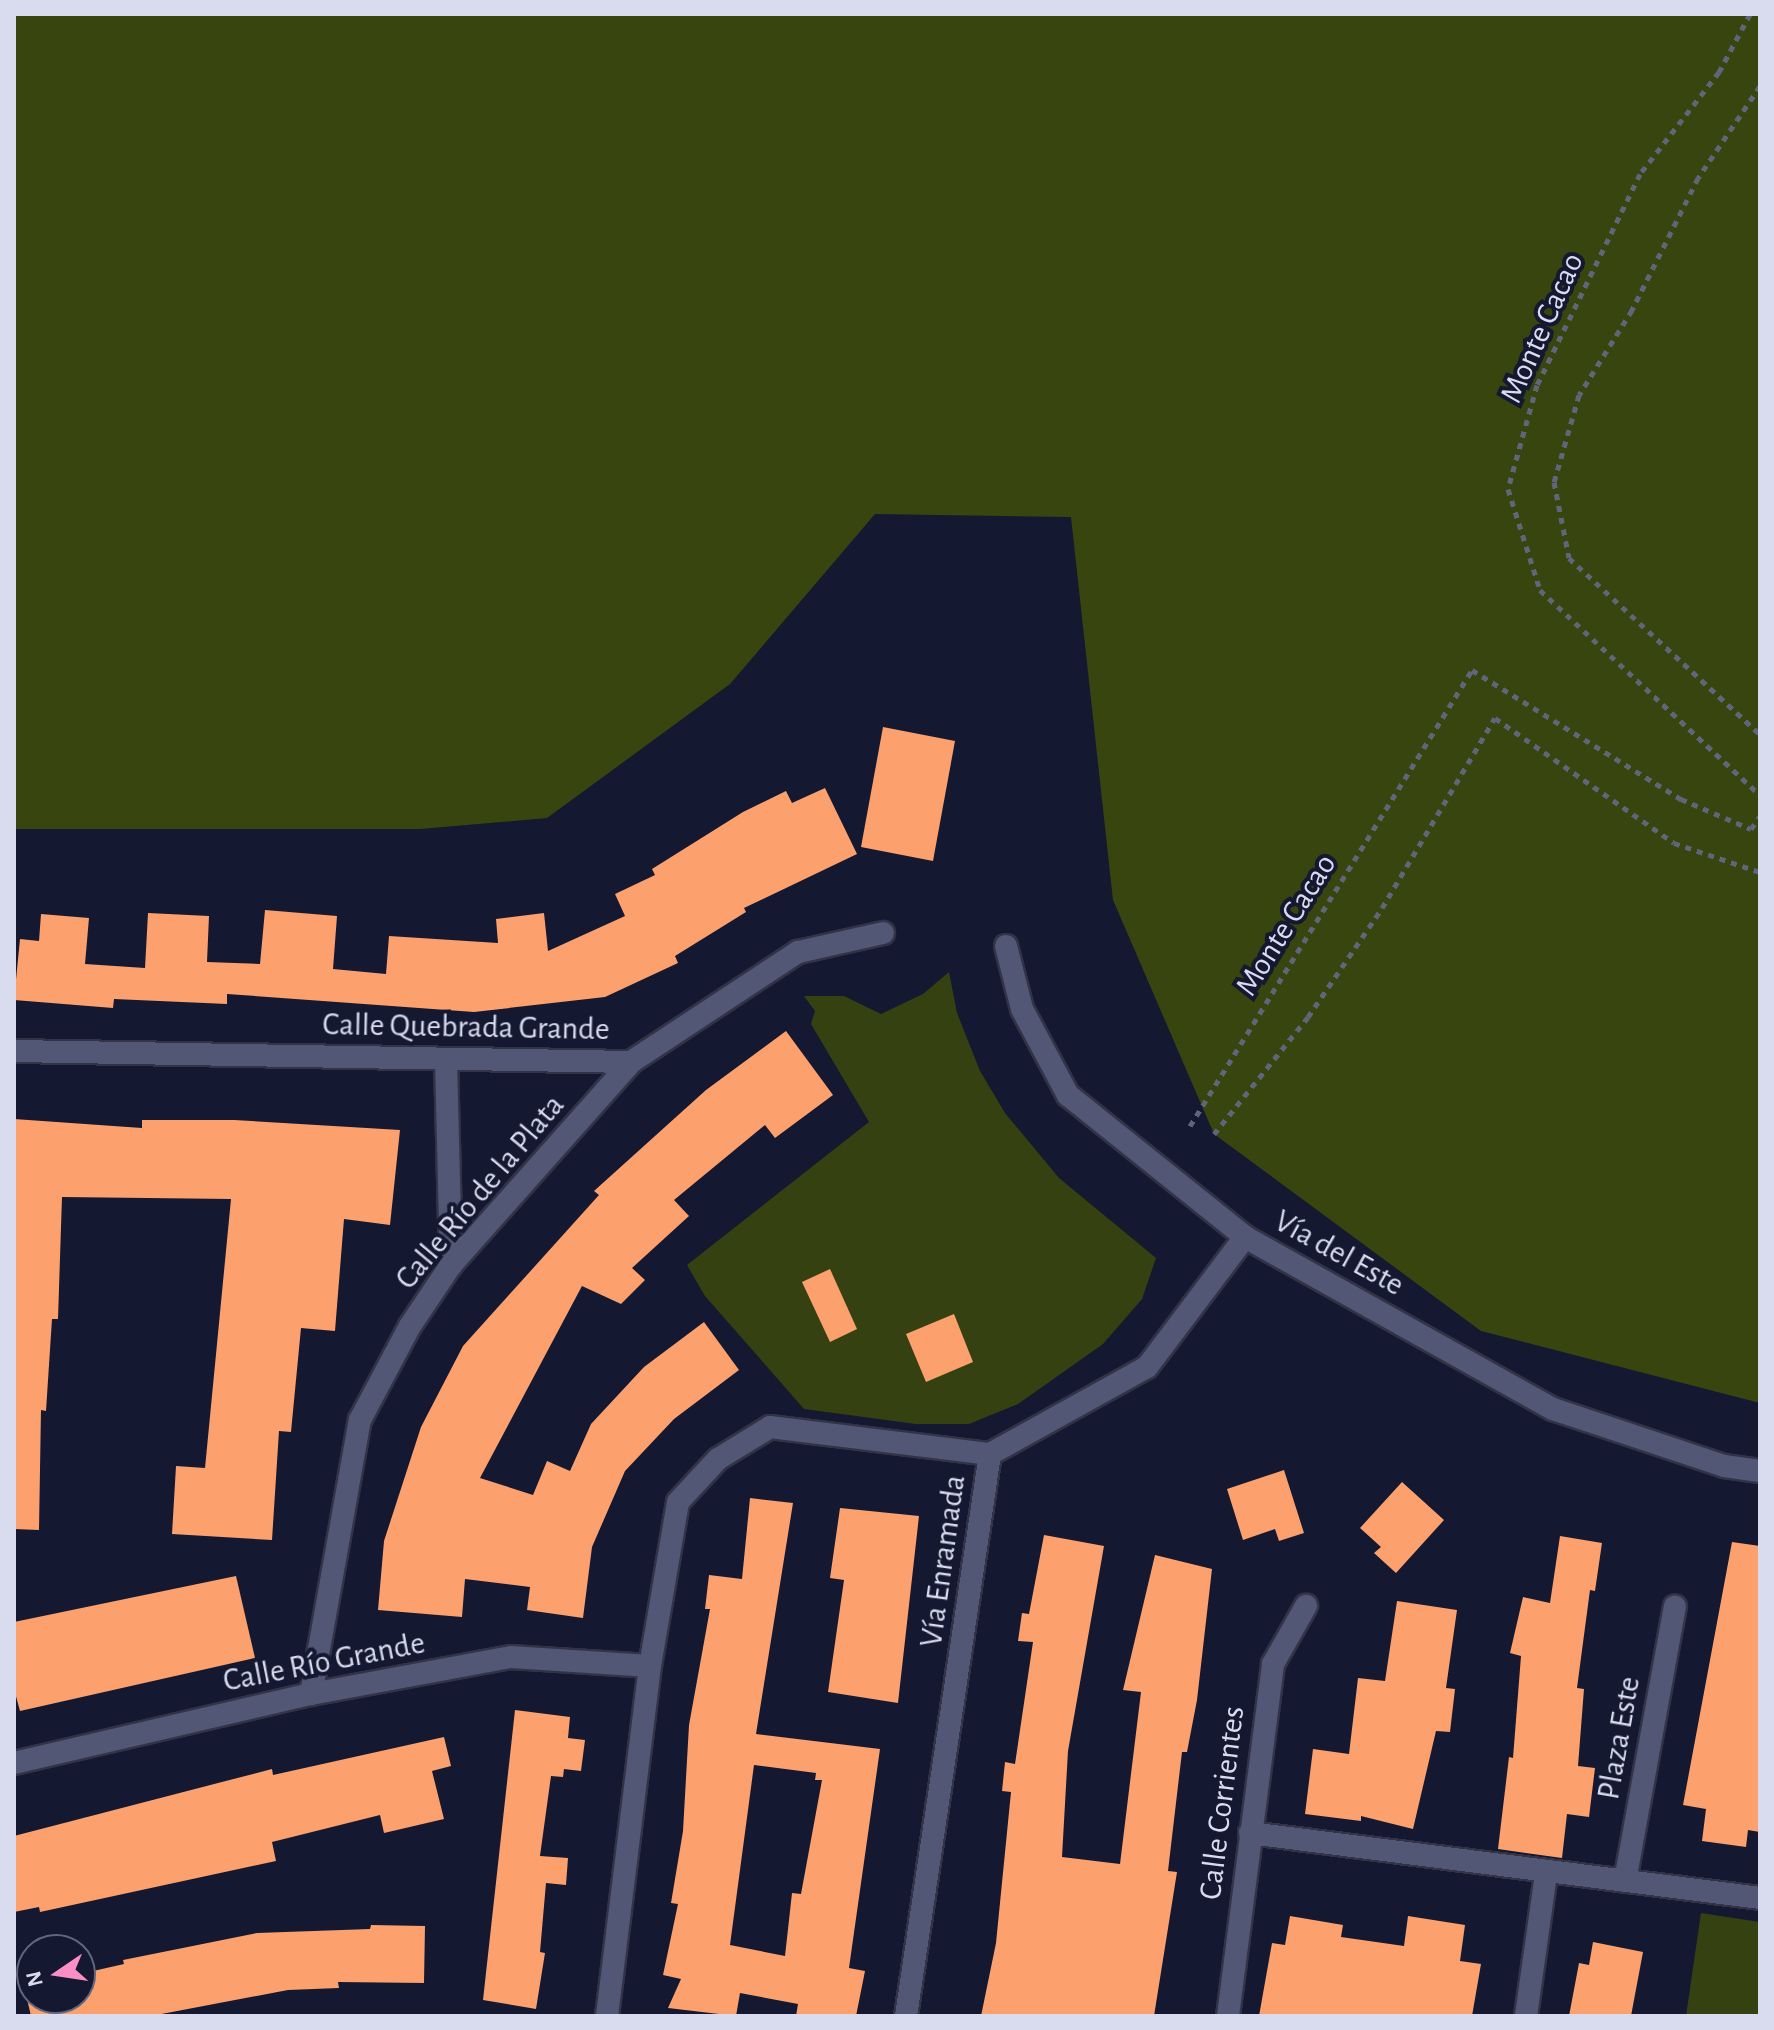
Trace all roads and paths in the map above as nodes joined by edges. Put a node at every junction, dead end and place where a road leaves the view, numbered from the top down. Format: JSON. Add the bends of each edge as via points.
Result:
{"nodes":[{"id":1,"x":1750,"y":14,"type":"edge"},
{"id":2,"x":1760,"y":86,"type":"edge"},
{"id":3,"x":1760,"y":734,"type":"edge"},
{"id":4,"x":1760,"y":795,"type":"edge"},
{"id":5,"x":1760,"y":816,"type":"edge"},
{"id":6,"x":1760,"y":872,"type":"edge"},
{"id":7,"x":883,"y":933,"type":"dead end"},
{"id":8,"x":1006,"y":946,"type":"dead end"},
{"id":9,"x":14,"y":1051,"type":"edge"},
{"id":10,"x":446,"y":1059,"type":"junction"},
{"id":11,"x":631,"y":1062,"type":"junction"},
{"id":12,"x":1190,"y":1126,"type":"dead end"},
{"id":13,"x":1214,"y":1134,"type":"dead end"},
{"id":14,"x":1245,"y":1237,"type":"junction"},
{"id":15,"x":451,"y":1265,"type":"junction"},
{"id":16,"x":990,"y":1454,"type":"junction"},
{"id":17,"x":1760,"y":1471,"type":"edge"},
{"id":18,"x":1306,"y":1606,"type":"dead end"},
{"id":19,"x":1675,"y":1607,"type":"dead end"},
{"id":20,"x":650,"y":1666,"type":"junction"},
{"id":21,"x":311,"y":1694,"type":"junction"},
{"id":22,"x":14,"y":1763,"type":"edge"},
{"id":23,"x":1250,"y":1833,"type":"junction"},
{"id":24,"x":1546,"y":1873,"type":"junction"},
{"id":25,"x":1625,"y":1881,"type":"junction"},
{"id":26,"x":1760,"y":1898,"type":"edge"},
{"id":27,"x":607,"y":2016,"type":"edge"},
{"id":28,"x":906,"y":2016,"type":"edge"},
{"id":29,"x":1228,"y":2016,"type":"edge"},
{"id":30,"x":1526,"y":2016,"type":"edge"}],
"edges":[{"from":1,"to":4,"type":"path","name":"Monte Cacao","via":[[1719,72],[1640,174],[1537,385],[1508,489],[1540,590]]},
{"from":2,"to":3,"type":"path","via":[[1698,178],[1632,310],[1579,395],[1554,482],[1569,558]]},
{"from":5,"to":12,"type":"path","name":"Monte Cacao","via":[[1751,829],[1681,799],[1472,670]]},
{"from":6,"to":13,"type":"path","via":[[1674,843],[1495,718],[1382,908],[1308,1017]]},
{"from":7,"to":11,"type":"street","name":"Calle Quebrada Grande","via":[[798,952]]},
{"from":8,"to":14,"type":"street","name":"Vía del Este","via":[[1022,1009],[1068,1095]]},
{"from":9,"to":10,"type":"street","name":"Calle Quebrada Grande"},
{"from":10,"to":11,"type":"street","name":"Calle Quebrada Grande"},
{"from":10,"to":15,"type":"street"},
{"from":11,"to":15,"type":"street","name":"Calle Río de la Plata"},
{"from":14,"to":16,"type":"street","name":"Vía Enramada","via":[[1147,1367]]},
{"from":14,"to":17,"type":"street","name":"Vía del Este","via":[[1553,1409],[1724,1466]]},
{"from":15,"to":21,"type":"street","name":"Calle Río de la Plata","via":[[410,1326],[360,1420]]},
{"from":16,"to":20,"type":"street","via":[[770,1427],[718,1459],[678,1502]]},
{"from":16,"to":28,"type":"street","name":"Vía Enramada"},
{"from":18,"to":23,"type":"street","name":"Calle Corrientes","via":[[1273,1664]]},
{"from":19,"to":25,"type":"street","name":"Plaza Este"},
{"from":20,"to":21,"type":"street","name":"Calle Río Grande","via":[[511,1657]]},
{"from":20,"to":27,"type":"street"},
{"from":21,"to":22,"type":"street","name":"Calle Río Grande"},
{"from":23,"to":24,"type":"street"},
{"from":23,"to":29,"type":"street","name":"Calle Corrientes"},
{"from":24,"to":25,"type":"street"},
{"from":24,"to":30,"type":"street"},
{"from":25,"to":26,"type":"street"}]}
